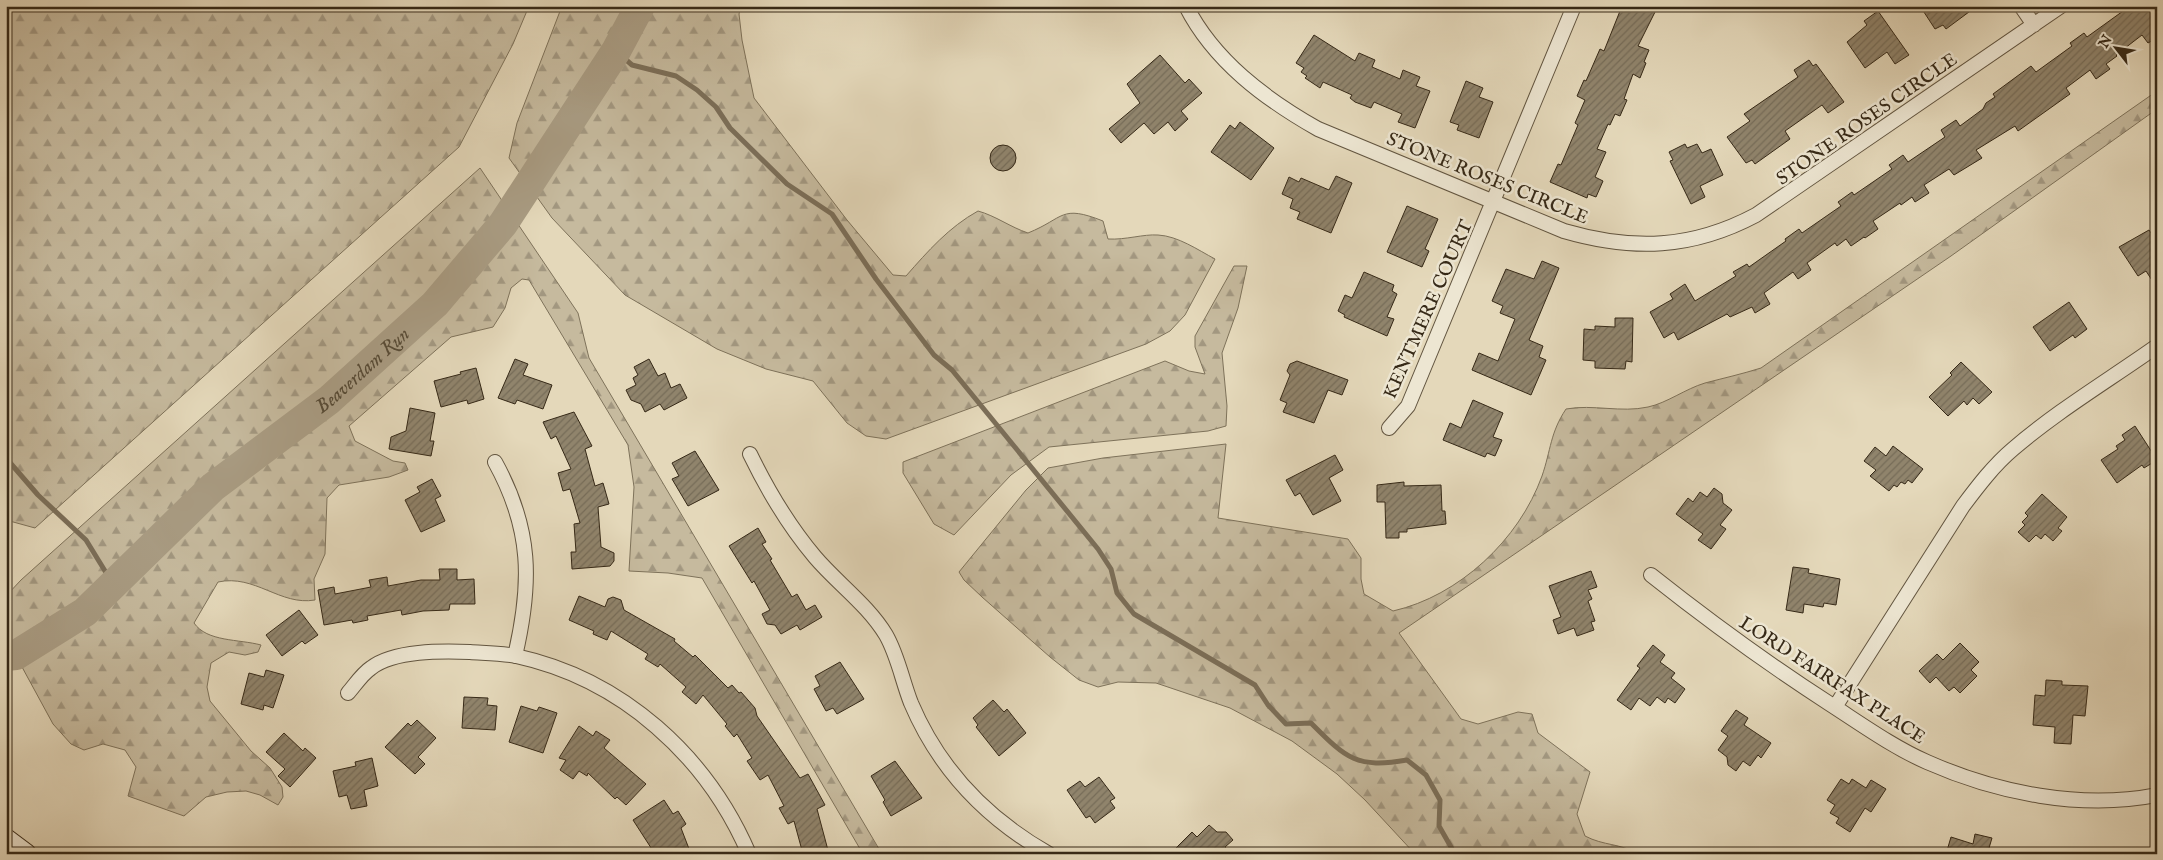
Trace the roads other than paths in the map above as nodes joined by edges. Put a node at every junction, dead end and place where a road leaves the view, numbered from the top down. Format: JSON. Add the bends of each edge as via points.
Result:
{"nodes":[{"id":1,"x":1186,"y":6,"type":"edge"},
{"id":2,"x":1574,"y":6,"type":"edge"},
{"id":3,"x":2021,"y":6,"type":"edge"},
{"id":4,"x":2061,"y":6,"type":"edge"},
{"id":5,"x":2034,"y":25,"type":"junction"},
{"id":6,"x":1494,"y":202,"type":"junction"},
{"id":7,"x":2157,"y":346,"type":"edge"},
{"id":8,"x":1389,"y":428,"type":"dead end"},
{"id":9,"x":750,"y":454,"type":"dead end"},
{"id":10,"x":495,"y":462,"type":"dead end"},
{"id":11,"x":1651,"y":576,"type":"dead end"},
{"id":12,"x":515,"y":656,"type":"junction"},
{"id":13,"x":348,"y":692,"type":"dead end"},
{"id":14,"x":1834,"y":707,"type":"junction"},
{"id":15,"x":2157,"y":795,"type":"edge"},
{"id":16,"x":6,"y":839,"type":"edge"},
{"id":17,"x":26,"y":854,"type":"edge"},
{"id":18,"x":749,"y":854,"type":"edge"},
{"id":19,"x":1049,"y":854,"type":"edge"}],
"edges":[{"from":1,"to":6,"type":"street","name":"STONE ROSES CIRCLE","via":[[1205,38],[1227,63],[1294,116]]},
{"from":2,"to":6,"type":"street","name":"KENTMERE COURT"},
{"from":3,"to":5,"type":"street"},
{"from":4,"to":5,"type":"street","name":"STONE ROSES CIRCLE"},
{"from":5,"to":6,"type":"street","name":"STONE ROSES CIRCLE","via":[[1778,201],[1734,226],[1683,242],[1633,245],[1564,231]]},
{"from":6,"to":8,"type":"street","name":"KENTMERE COURT","via":[[1408,406]]},
{"from":7,"to":14,"type":"street","via":[[2042,426],[1985,477],[1962,506]]},
{"from":9,"to":19,"type":"street","via":[[790,526],[886,635],[924,731],[945,764],[994,818]]},
{"from":10,"to":12,"type":"street","via":[[513,501],[526,557],[525,615]]},
{"from":11,"to":14,"type":"street","name":"LORD FAIRFAX PLACE","via":[[1745,647]]},
{"from":12,"to":13,"type":"street","via":[[458,652],[400,656],[371,667]]},
{"from":12,"to":18,"type":"street","via":[[597,686],[657,726],[679,746],[725,804]]},
{"from":14,"to":15,"type":"street","name":"LORD FAIRFAX PLACE","via":[[1927,762],[1978,782],[2069,799]]},
{"from":16,"to":17,"type":"main road"}]}
